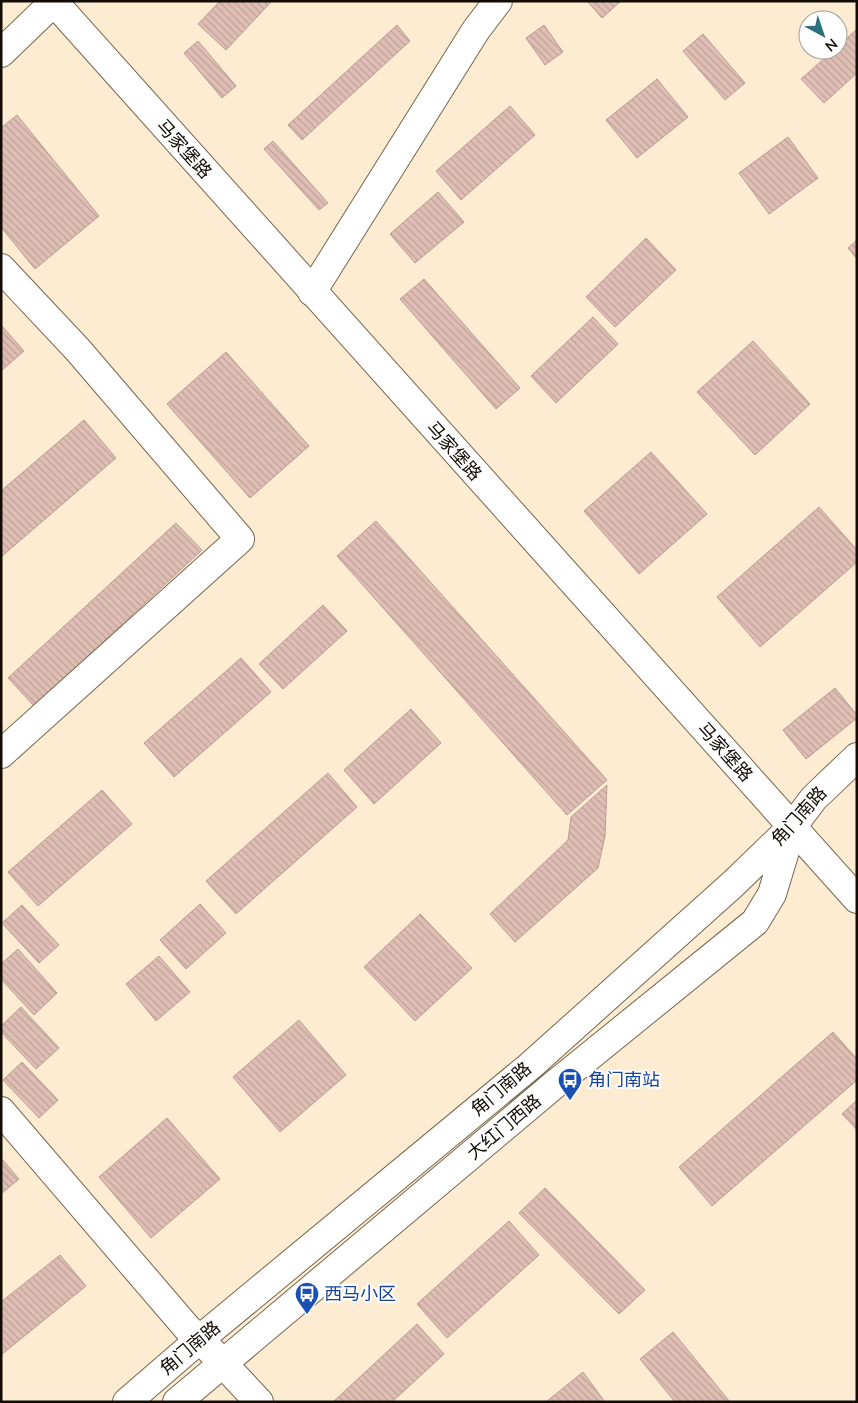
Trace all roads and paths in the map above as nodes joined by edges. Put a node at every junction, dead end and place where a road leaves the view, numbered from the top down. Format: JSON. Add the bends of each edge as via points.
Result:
{"nodes":[{"id":1,"x":498,"y":1,"type":"edge"},
{"id":2,"x":53,"y":2,"type":"edge"},
{"id":3,"x":1,"y":53,"type":"edge"},
{"id":4,"x":1,"y":268,"type":"edge"},
{"id":5,"x":312,"y":292,"type":"junction"},
{"id":6,"x":1,"y":754,"type":"edge"},
{"id":7,"x":856,"y":760,"type":"edge"},
{"id":8,"x":792,"y":827,"type":"junction"},
{"id":9,"x":857,"y":899,"type":"edge"},
{"id":10,"x":1,"y":1110,"type":"edge"},
{"id":11,"x":200,"y":1339,"type":"junction"},
{"id":12,"x":223,"y":1364,"type":"junction"},
{"id":13,"x":127,"y":1402,"type":"edge"},
{"id":14,"x":177,"y":1402,"type":"edge"},
{"id":15,"x":259,"y":1402,"type":"edge"}],
"edges":[{"from":1,"to":5,"type":"street","via":[[476,30]]},
{"from":2,"to":3,"type":"street"},
{"from":2,"to":5,"type":"street","name":"马家堡路"},
{"from":4,"to":6,"type":"street","via":[[78,350],[240,539]]},
{"from":5,"to":8,"type":"street","name":"马家堡路"},
{"from":7,"to":8,"type":"street","name":"角门南路","via":[[814,798]]},
{"from":8,"to":9,"type":"street","name":"马家堡路"},
{"from":8,"to":11,"type":"street","name":"角门南路","via":[[530,1066]]},
{"from":8,"to":12,"type":"street","name":"大红门西路","via":[[772,894],[755,922],[554,1085]]},
{"from":10,"to":11,"type":"street"},
{"from":11,"to":12,"type":"street"},
{"from":11,"to":13,"type":"street","name":"角门南路"},
{"from":12,"to":14,"type":"street","name":"大红门西路"},
{"from":12,"to":15,"type":"street"}]}
